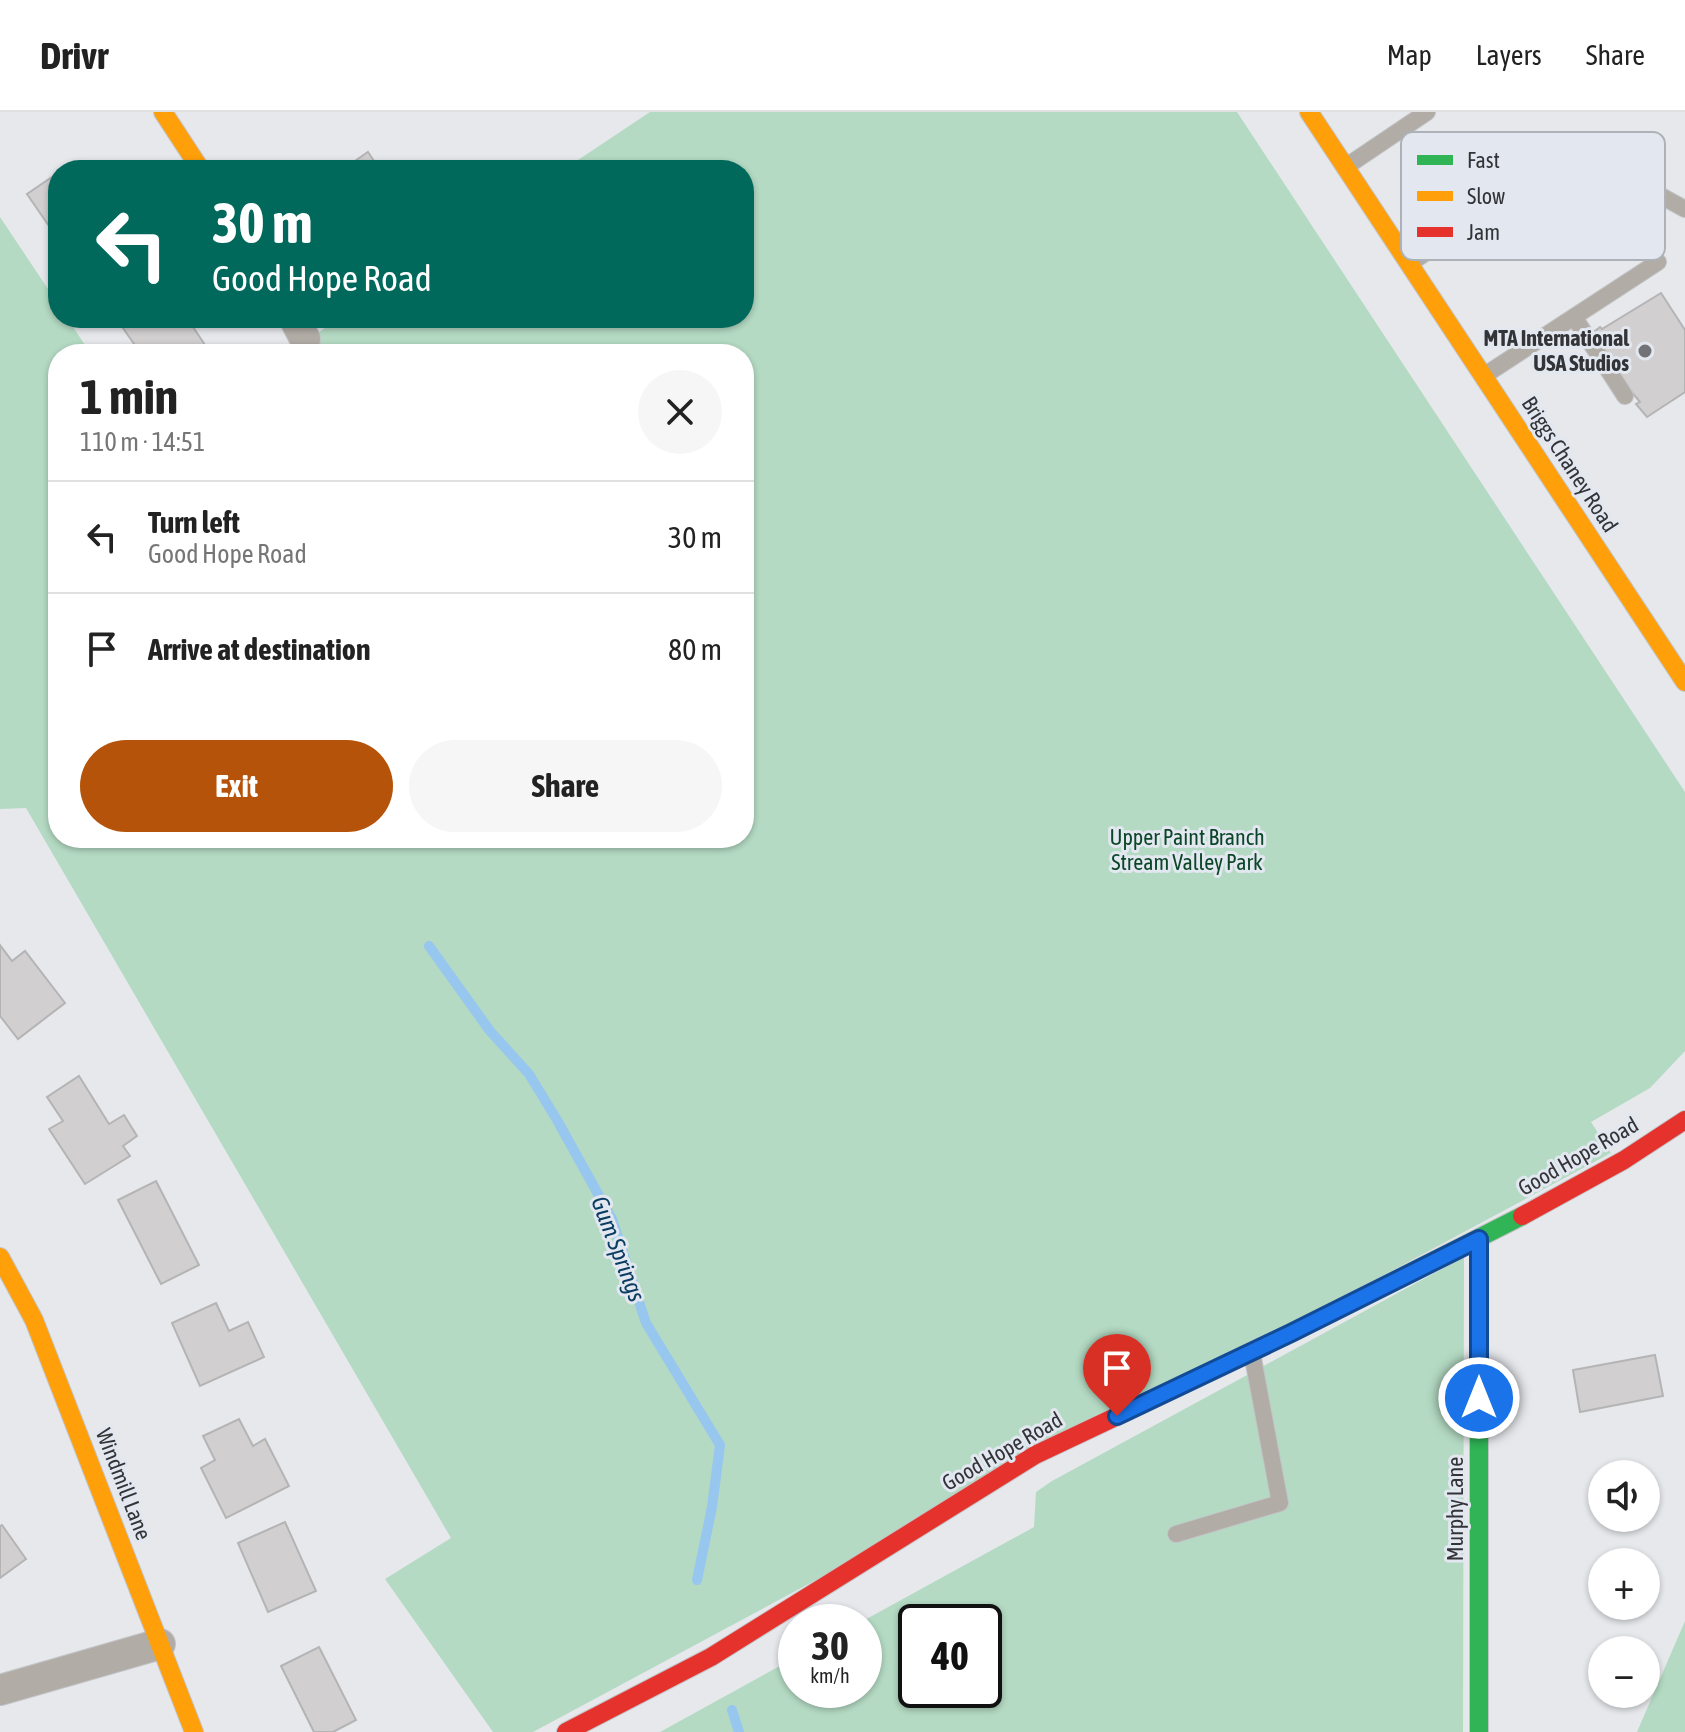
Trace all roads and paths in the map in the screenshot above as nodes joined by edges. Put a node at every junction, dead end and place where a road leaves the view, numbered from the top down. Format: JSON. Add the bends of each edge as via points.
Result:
{"nodes":[{"id":1,"x":163,"y":112,"type":"edge"},
{"id":2,"x":1309,"y":112,"type":"edge"},
{"id":3,"x":1427,"y":112,"type":"edge"},
{"id":4,"x":194,"y":160,"type":"edge"},
{"id":5,"x":1346,"y":167,"type":"junction"},
{"id":6,"x":1665,"y":198,"type":"edge"},
{"id":7,"x":1685,"y":209,"type":"edge"},
{"id":8,"x":1401,"y":250,"type":"edge"},
{"id":9,"x":1407,"y":260,"type":"edge"},
{"id":10,"x":1416,"y":260,"type":"edge"},
{"id":11,"x":1658,"y":262,"type":"dead end"},
{"id":12,"x":1410,"y":264,"type":"junction"},
{"id":13,"x":1574,"y":317,"type":"junction"},
{"id":14,"x":1484,"y":376,"type":"junction"},
{"id":15,"x":1625,"y":396,"type":"dead end"},
{"id":16,"x":1685,"y":682,"type":"edge"},
{"id":17,"x":1685,"y":1120,"type":"edge"},
{"id":18,"x":1479,"y":1239,"type":"junction"},
{"id":19,"x":0,"y":1257,"type":"edge"},
{"id":20,"x":1252,"y":1352,"type":"junction"},
{"id":21,"x":1176,"y":1534,"type":"dead end"},
{"id":22,"x":160,"y":1644,"type":"junction"},
{"id":23,"x":0,"y":1690,"type":"edge"},
{"id":24,"x":194,"y":1732,"type":"edge"},
{"id":25,"x":566,"y":1732,"type":"edge"},
{"id":26,"x":1479,"y":1732,"type":"edge"}],
"edges":[{"from":1,"to":4,"type":"street"},
{"from":2,"to":5,"type":"street","name":"Briggs Chaney Road"},
{"from":3,"to":5,"type":"lane"},
{"from":5,"to":8,"type":"street","name":"Briggs Chaney Road"},
{"from":6,"to":7,"type":"lane"},
{"from":9,"to":12,"type":"street","name":"Briggs Chaney Road"},
{"from":10,"to":12,"type":"lane"},
{"from":11,"to":13,"type":"lane"},
{"from":12,"to":14,"type":"street","name":"Briggs Chaney Road"},
{"from":13,"to":14,"type":"lane"},
{"from":13,"to":15,"type":"lane"},
{"from":14,"to":16,"type":"street","name":"Briggs Chaney Road"},
{"from":17,"to":18,"type":"street","name":"Good Hope Road","via":[[1624,1160]]},
{"from":18,"to":20,"type":"street","name":"Good Hope Road"},
{"from":18,"to":26,"type":"street","name":"Murphy Lane"},
{"from":19,"to":22,"type":"street","name":"Windmill Lane","via":[[34,1320]]},
{"from":20,"to":21,"type":"lane","via":[[1280,1503]]},
{"from":20,"to":25,"type":"street","name":"Good Hope Road","via":[[1035,1455],[711,1657]]},
{"from":22,"to":23,"type":"street"},
{"from":22,"to":24,"type":"street","name":"Windmill Lane"}]}
